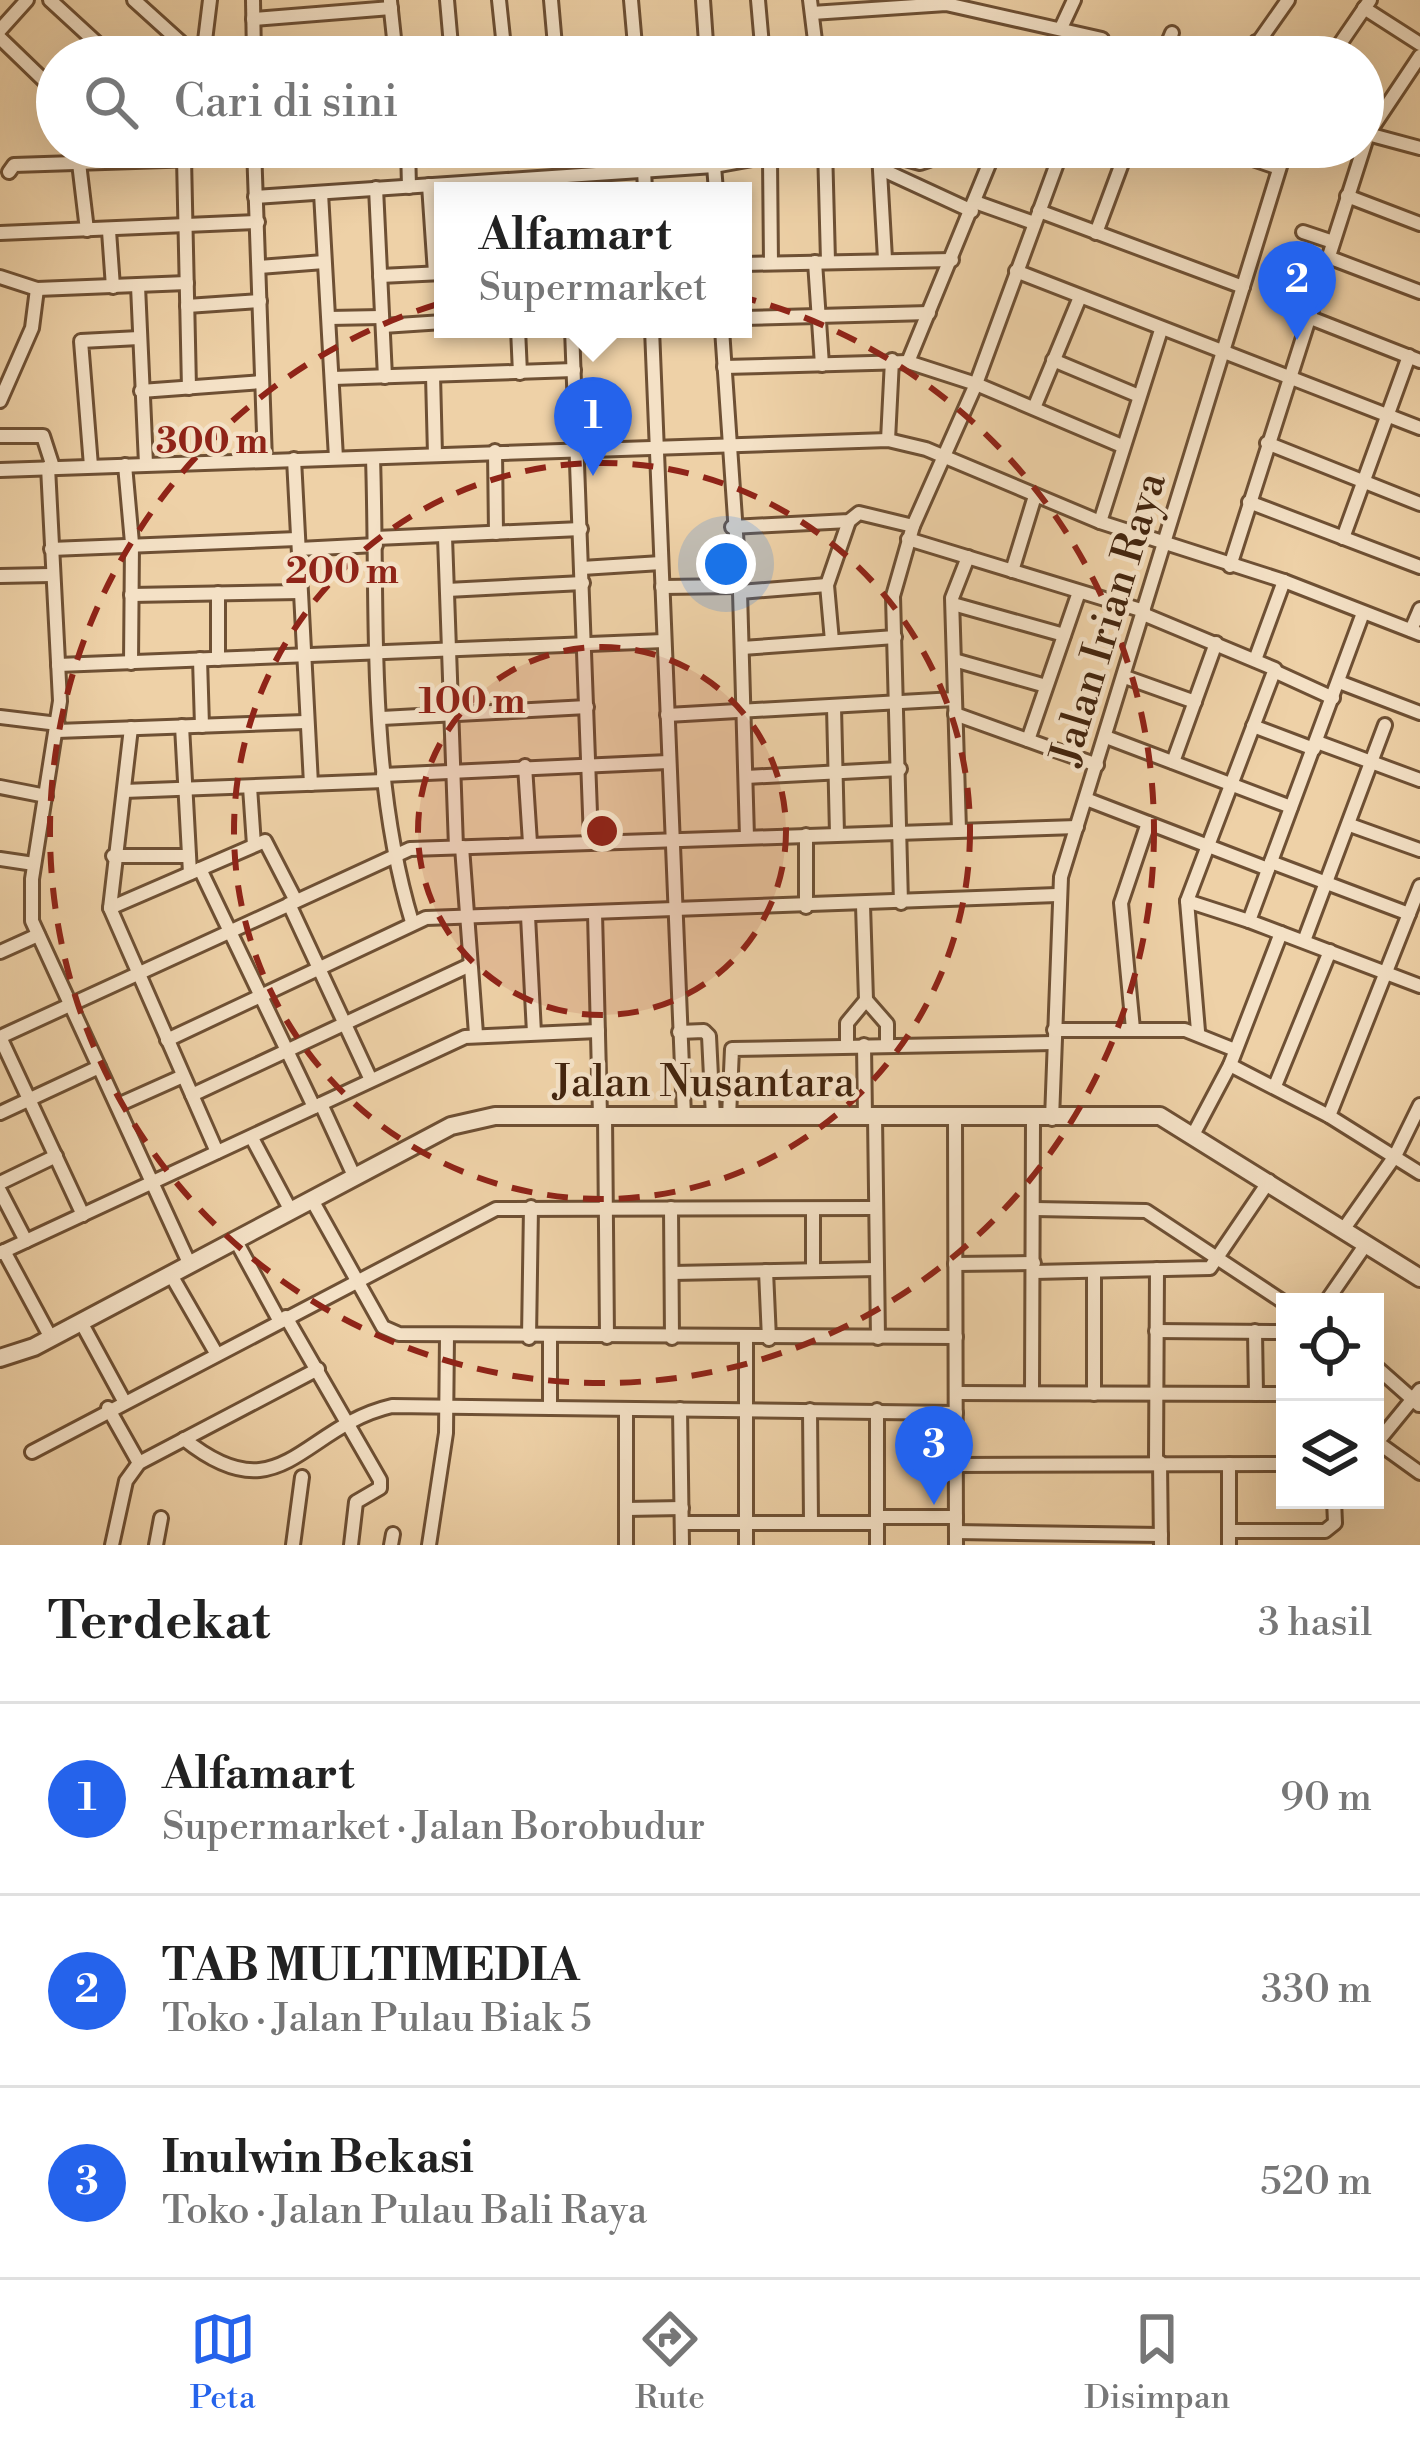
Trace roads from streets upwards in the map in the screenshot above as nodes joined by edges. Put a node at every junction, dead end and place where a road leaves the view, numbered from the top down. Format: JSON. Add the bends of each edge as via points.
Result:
{"nodes":[{"id":1,"x":2,"y":0,"type":"edge"},
{"id":2,"x":27,"y":0,"type":"edge"},
{"id":3,"x":50,"y":0,"type":"edge"},
{"id":4,"x":134,"y":0,"type":"edge"},
{"id":5,"x":210,"y":0,"type":"edge"},
{"id":6,"x":253,"y":0,"type":"edge"},
{"id":7,"x":446,"y":0,"type":"edge"},
{"id":8,"x":499,"y":0,"type":"edge"},
{"id":9,"x":551,"y":0,"type":"edge"},
{"id":10,"x":631,"y":0,"type":"edge"},
{"id":11,"x":703,"y":0,"type":"edge"},
{"id":12,"x":758,"y":0,"type":"edge"},
{"id":13,"x":1074,"y":0,"type":"edge"},
{"id":14,"x":1288,"y":0,"type":"edge"},
{"id":15,"x":946,"y":2,"type":"edge"},
{"id":16,"x":390,"y":4,"type":"edge"},
{"id":17,"x":1367,"y":4,"type":"edge"},
{"id":18,"x":811,"y":6,"type":"edge"},
{"id":19,"x":16,"y":12,"type":"junction"},
{"id":20,"x":253,"y":19,"type":"junction"},
{"id":21,"x":1061,"y":28,"type":"junction"},
{"id":22,"x":1172,"y":33,"type":"dead end"},
{"id":23,"x":0,"y":34,"type":"edge"},
{"id":24,"x":89,"y":36,"type":"edge"},
{"id":25,"x":176,"y":36,"type":"edge"},
{"id":26,"x":204,"y":36,"type":"edge"},
{"id":27,"x":253,"y":36,"type":"edge"},
{"id":28,"x":394,"y":36,"type":"edge"},
{"id":29,"x":450,"y":36,"type":"edge"},
{"id":30,"x":503,"y":36,"type":"edge"},
{"id":31,"x":554,"y":36,"type":"edge"},
{"id":32,"x":634,"y":36,"type":"edge"},
{"id":33,"x":705,"y":36,"type":"edge"},
{"id":34,"x":761,"y":36,"type":"edge"},
{"id":35,"x":815,"y":36,"type":"edge"},
{"id":36,"x":1091,"y":36,"type":"edge"},
{"id":37,"x":1171,"y":36,"type":"edge"},
{"id":38,"x":1261,"y":36,"type":"edge"},
{"id":39,"x":1345,"y":36,"type":"edge"},
{"id":40,"x":1420,"y":44,"type":"edge"},
{"id":41,"x":1420,"y":56,"type":"edge"},
{"id":42,"x":36,"y":71,"type":"edge"},
{"id":43,"x":1404,"y":79,"type":"junction"},
{"id":44,"x":1420,"y":83,"type":"edge"},
{"id":45,"x":1384,"y":107,"type":"edge"},
{"id":46,"x":1384,"y":139,"type":"edge"},
{"id":47,"x":1420,"y":148,"type":"edge"},
{"id":48,"x":36,"y":165,"type":"edge"},
{"id":49,"x":81,"y":168,"type":"edge"},
{"id":50,"x":184,"y":168,"type":"edge"},
{"id":51,"x":255,"y":168,"type":"edge"},
{"id":52,"x":409,"y":168,"type":"edge"},
{"id":53,"x":679,"y":168,"type":"edge"},
{"id":54,"x":770,"y":168,"type":"edge"},
{"id":55,"x":822,"y":168,"type":"edge"},
{"id":56,"x":988,"y":168,"type":"edge"},
{"id":57,"x":1055,"y":168,"type":"edge"},
{"id":58,"x":1120,"y":168,"type":"edge"},
{"id":59,"x":1279,"y":168,"type":"edge"},
{"id":60,"x":1355,"y":168,"type":"edge"},
{"id":61,"x":881,"y":169,"type":"joint"},
{"id":62,"x":644,"y":170,"type":"junction"},
{"id":63,"x":9,"y":172,"type":"dead end"},
{"id":64,"x":571,"y":175,"type":"junction"},
{"id":65,"x":535,"y":182,"type":"edge"},
{"id":66,"x":571,"y":182,"type":"edge"},
{"id":67,"x":645,"y":182,"type":"edge"},
{"id":68,"x":429,"y":185,"type":"junction"},
{"id":69,"x":434,"y":185,"type":"edge"},
{"id":70,"x":410,"y":187,"type":"junction"},
{"id":71,"x":376,"y":188,"type":"junction"},
{"id":72,"x":321,"y":193,"type":"junction"},
{"id":73,"x":1347,"y":196,"type":"junction"},
{"id":74,"x":256,"y":197,"type":"junction"},
{"id":75,"x":974,"y":206,"type":"junction"},
{"id":76,"x":1036,"y":218,"type":"junction"},
{"id":77,"x":258,"y":222,"type":"junction"},
{"id":78,"x":1420,"y":224,"type":"edge"},
{"id":79,"x":186,"y":227,"type":"junction"},
{"id":80,"x":434,"y":229,"type":"edge"},
{"id":81,"x":87,"y":230,"type":"junction"},
{"id":82,"x":110,"y":231,"type":"junction"},
{"id":83,"x":1304,"y":232,"type":"dead end"},
{"id":84,"x":0,"y":233,"type":"edge"},
{"id":85,"x":1096,"y":233,"type":"junction"},
{"id":86,"x":1331,"y":250,"type":"junction"},
{"id":87,"x":885,"y":259,"type":"junction"},
{"id":88,"x":952,"y":260,"type":"junction"},
{"id":89,"x":822,"y":261,"type":"junction"},
{"id":90,"x":324,"y":262,"type":"junction"},
{"id":91,"x":771,"y":263,"type":"junction"},
{"id":92,"x":752,"y":264,"type":"edge"},
{"id":93,"x":259,"y":267,"type":"junction"},
{"id":94,"x":1016,"y":271,"type":"junction"},
{"id":95,"x":434,"y":273,"type":"edge"},
{"id":96,"x":0,"y":277,"type":"edge"},
{"id":97,"x":380,"y":277,"type":"junction"},
{"id":98,"x":187,"y":283,"type":"junction"},
{"id":99,"x":138,"y":286,"type":"junction"},
{"id":100,"x":113,"y":287,"type":"junction"},
{"id":101,"x":1243,"y":287,"type":"junction"},
{"id":102,"x":37,"y":289,"type":"junction"},
{"id":103,"x":1420,"y":292,"type":"edge"},
{"id":104,"x":1080,"y":297,"type":"junction"},
{"id":105,"x":260,"y":302,"type":"junction"},
{"id":106,"x":188,"y":306,"type":"junction"},
{"id":107,"x":929,"y":313,"type":"junction"},
{"id":108,"x":818,"y":314,"type":"junction"},
{"id":109,"x":1308,"y":317,"type":"junction"},
{"id":110,"x":329,"y":318,"type":"junction"},
{"id":111,"x":752,"y":318,"type":"edge"},
{"id":112,"x":382,"y":321,"type":"junction"},
{"id":113,"x":434,"y":322,"type":"edge"},
{"id":114,"x":1161,"y":330,"type":"junction"},
{"id":115,"x":139,"y":338,"type":"junction"},
{"id":116,"x":518,"y":338,"type":"edge"},
{"id":117,"x":572,"y":338,"type":"edge"},
{"id":118,"x":652,"y":338,"type":"edge"},
{"id":119,"x":722,"y":338,"type":"edge"},
{"id":120,"x":1224,"y":355,"type":"junction"},
{"id":121,"x":1416,"y":357,"type":"edge"},
{"id":122,"x":892,"y":360,"type":"junction"},
{"id":123,"x":1053,"y":360,"type":"junction"},
{"id":124,"x":908,"y":362,"type":"junction"},
{"id":125,"x":821,"y":365,"type":"junction"},
{"id":126,"x":724,"y":368,"type":"junction"},
{"id":127,"x":574,"y":370,"type":"junction"},
{"id":128,"x":520,"y":373,"type":"junction"},
{"id":129,"x":6,"y":374,"type":"edge"},
{"id":130,"x":434,"y":375,"type":"junction"},
{"id":131,"x":385,"y":377,"type":"junction"},
{"id":132,"x":333,"y":378,"type":"junction"},
{"id":133,"x":1287,"y":378,"type":"junction"},
{"id":134,"x":262,"y":382,"type":"junction"},
{"id":135,"x":976,"y":384,"type":"junction"},
{"id":136,"x":189,"y":388,"type":"junction"},
{"id":137,"x":141,"y":391,"type":"junction"},
{"id":138,"x":1139,"y":396,"type":"junction"},
{"id":139,"x":0,"y":401,"type":"edge"},
{"id":140,"x":1034,"y":407,"type":"junction"},
{"id":141,"x":1387,"y":416,"type":"junction"},
{"id":142,"x":1420,"y":428,"type":"edge"},
{"id":143,"x":0,"y":436,"type":"edge"},
{"id":144,"x":888,"y":440,"type":"junction"},
{"id":145,"x":730,"y":442,"type":"junction"},
{"id":146,"x":658,"y":443,"type":"junction"},
{"id":147,"x":1267,"y":443,"type":"junction"},
{"id":148,"x":1123,"y":446,"type":"junction"},
{"id":149,"x":574,"y":449,"type":"junction"},
{"id":150,"x":495,"y":451,"type":"junction"},
{"id":151,"x":435,"y":455,"type":"junction"},
{"id":152,"x":336,"y":458,"type":"junction"},
{"id":153,"x":373,"y":458,"type":"junction"},
{"id":154,"x":294,"y":459,"type":"junction"},
{"id":155,"x":944,"y":459,"type":"junction"},
{"id":156,"x":265,"y":461,"type":"junction"},
{"id":157,"x":146,"y":464,"type":"junction"},
{"id":158,"x":124,"y":465,"type":"junction"},
{"id":159,"x":91,"y":466,"type":"junction"},
{"id":160,"x":51,"y":467,"type":"junction"},
{"id":161,"x":0,"y":470,"type":"edge"},
{"id":162,"x":1364,"y":482,"type":"junction"},
{"id":163,"x":1035,"y":496,"type":"junction"},
{"id":164,"x":1249,"y":502,"type":"junction"},
{"id":165,"x":1420,"y":504,"type":"edge"},
{"id":166,"x":849,"y":521,"type":"junction"},
{"id":167,"x":1100,"y":522,"type":"junction"},
{"id":168,"x":732,"y":527,"type":"junction"},
{"id":169,"x":581,"y":529,"type":"junction"},
{"id":170,"x":911,"y":532,"type":"junction"},
{"id":171,"x":496,"y":533,"type":"junction"},
{"id":172,"x":446,"y":536,"type":"junction"},
{"id":173,"x":1343,"y":538,"type":"junction"},
{"id":174,"x":376,"y":541,"type":"junction"},
{"id":175,"x":131,"y":543,"type":"junction"},
{"id":176,"x":298,"y":544,"type":"junction"},
{"id":177,"x":1163,"y":545,"type":"junction"},
{"id":178,"x":51,"y":549,"type":"junction"},
{"id":179,"x":968,"y":557,"type":"junction"},
{"id":180,"x":661,"y":563,"type":"junction"},
{"id":181,"x":1230,"y":566,"type":"junction"},
{"id":182,"x":1420,"y":567,"type":"edge"},
{"id":183,"x":1012,"y":571,"type":"junction"},
{"id":184,"x":51,"y":575,"type":"junction"},
{"id":185,"x":583,"y":575,"type":"junction"},
{"id":186,"x":0,"y":576,"type":"edge"},
{"id":187,"x":1284,"y":581,"type":"junction"},
{"id":188,"x":827,"y":585,"type":"junction"},
{"id":189,"x":662,"y":586,"type":"junction"},
{"id":190,"x":740,"y":589,"type":"junction"},
{"id":191,"x":447,"y":590,"type":"junction"},
{"id":192,"x":300,"y":592,"type":"junction"},
{"id":193,"x":1079,"y":592,"type":"junction"},
{"id":194,"x":218,"y":593,"type":"junction"},
{"id":195,"x":131,"y":595,"type":"junction"},
{"id":196,"x":952,"y":604,"type":"junction"},
{"id":197,"x":1420,"y":609,"type":"edge"},
{"id":198,"x":1144,"y":613,"type":"junction"},
{"id":199,"x":1363,"y":613,"type":"junction"},
{"id":200,"x":1415,"y":632,"type":"edge"},
{"id":201,"x":1064,"y":635,"type":"junction"},
{"id":202,"x":895,"y":637,"type":"junction"},
{"id":203,"x":664,"y":640,"type":"junction"},
{"id":204,"x":832,"y":641,"type":"junction"},
{"id":205,"x":1216,"y":644,"type":"junction"},
{"id":206,"x":584,"y":645,"type":"junction"},
{"id":207,"x":742,"y":648,"type":"junction"},
{"id":208,"x":449,"y":650,"type":"junction"},
{"id":209,"x":379,"y":654,"type":"junction"},
{"id":210,"x":305,"y":656,"type":"junction"},
{"id":211,"x":200,"y":659,"type":"junction"},
{"id":212,"x":218,"y":659,"type":"junction"},
{"id":213,"x":954,"y":660,"type":"junction"},
{"id":214,"x":1255,"y":660,"type":"junction"},
{"id":215,"x":130,"y":663,"type":"junction"},
{"id":216,"x":58,"y":665,"type":"junction"},
{"id":217,"x":1274,"y":670,"type":"junction"},
{"id":218,"x":1124,"y":677,"type":"junction"},
{"id":219,"x":1339,"y":682,"type":"junction"},
{"id":220,"x":1046,"y":686,"type":"junction"},
{"id":221,"x":1333,"y":698,"type":"junction"},
{"id":222,"x":1195,"y":703,"type":"junction"},
{"id":223,"x":898,"y":704,"type":"junction"},
{"id":224,"x":955,"y":706,"type":"junction"},
{"id":225,"x":587,"y":707,"type":"junction"},
{"id":226,"x":834,"y":707,"type":"junction"},
{"id":227,"x":743,"y":712,"type":"junction"},
{"id":228,"x":1420,"y":712,"type":"edge"},
{"id":229,"x":450,"y":713,"type":"junction"},
{"id":230,"x":667,"y":715,"type":"junction"},
{"id":231,"x":0,"y":717,"type":"edge"},
{"id":232,"x":382,"y":718,"type":"junction"},
{"id":233,"x":305,"y":722,"type":"junction"},
{"id":234,"x":1384,"y":725,"type":"dead end"},
{"id":235,"x":182,"y":726,"type":"junction"},
{"id":236,"x":202,"y":726,"type":"junction"},
{"id":237,"x":1253,"y":726,"type":"junction"},
{"id":238,"x":57,"y":728,"type":"junction"},
{"id":239,"x":131,"y":728,"type":"junction"},
{"id":240,"x":1106,"y":737,"type":"junction"},
{"id":241,"x":1028,"y":740,"type":"junction"},
{"id":242,"x":1315,"y":746,"type":"junction"},
{"id":243,"x":668,"y":762,"type":"junction"},
{"id":244,"x":1173,"y":762,"type":"junction"},
{"id":245,"x":1371,"y":763,"type":"junction"},
{"id":246,"x":1097,"y":765,"type":"junction"},
{"id":247,"x":525,"y":766,"type":"junction"},
{"id":248,"x":589,"y":766,"type":"junction"},
{"id":249,"x":900,"y":769,"type":"junction"},
{"id":250,"x":452,"y":771,"type":"junction"},
{"id":251,"x":836,"y":772,"type":"junction"},
{"id":252,"x":746,"y":777,"type":"junction"},
{"id":253,"x":383,"y":778,"type":"junction"},
{"id":254,"x":1420,"y":780,"type":"edge"},
{"id":255,"x":310,"y":784,"type":"junction"},
{"id":256,"x":1231,"y":784,"type":"junction"},
{"id":257,"x":0,"y":787,"type":"edge"},
{"id":258,"x":250,"y":787,"type":"junction"},
{"id":259,"x":184,"y":790,"type":"junction"},
{"id":260,"x":124,"y":791,"type":"junction"},
{"id":261,"x":46,"y":796,"type":"junction"},
{"id":262,"x":1086,"y":799,"type":"junction"},
{"id":263,"x":1291,"y":807,"type":"junction"},
{"id":264,"x":1148,"y":823,"type":"junction"},
{"id":265,"x":1350,"y":825,"type":"junction"},
{"id":266,"x":1077,"y":826,"type":"junction"},
{"id":267,"x":959,"y":830,"type":"junction"},
{"id":268,"x":902,"y":832,"type":"junction"},
{"id":269,"x":837,"y":834,"type":"junction"},
{"id":270,"x":806,"y":835,"type":"junction"},
{"id":271,"x":747,"y":837,"type":"junction"},
{"id":272,"x":673,"y":839,"type":"junction"},
{"id":273,"x":591,"y":840,"type":"junction"},
{"id":274,"x":260,"y":843,"type":"junction"},
{"id":275,"x":530,"y":843,"type":"junction"},
{"id":276,"x":1208,"y":845,"type":"junction"},
{"id":277,"x":459,"y":847,"type":"junction"},
{"id":278,"x":1420,"y":850,"type":"edge"},
{"id":279,"x":392,"y":855,"type":"junction"},
{"id":280,"x":113,"y":856,"type":"junction"},
{"id":281,"x":189,"y":856,"type":"junction"},
{"id":282,"x":0,"y":859,"type":"edge"},
{"id":283,"x":34,"y":864,"type":"junction"},
{"id":284,"x":1269,"y":865,"type":"junction"},
{"id":285,"x":195,"y":871,"type":"junction"},
{"id":286,"x":1329,"y":884,"type":"junction"},
{"id":287,"x":1420,"y":886,"type":"edge"},
{"id":288,"x":1057,"y":895,"type":"junction"},
{"id":289,"x":1187,"y":901,"type":"junction"},
{"id":290,"x":292,"y":903,"type":"junction"},
{"id":291,"x":901,"y":903,"type":"junction"},
{"id":292,"x":863,"y":904,"type":"junction"},
{"id":293,"x":806,"y":907,"type":"junction"},
{"id":294,"x":110,"y":908,"type":"junction"},
{"id":295,"x":675,"y":912,"type":"junction"},
{"id":296,"x":595,"y":913,"type":"junction"},
{"id":297,"x":1409,"y":914,"type":"junction"},
{"id":298,"x":468,"y":916,"type":"junction"},
{"id":299,"x":528,"y":916,"type":"junction"},
{"id":300,"x":1249,"y":921,"type":"junction"},
{"id":301,"x":412,"y":922,"type":"junction"},
{"id":302,"x":232,"y":931,"type":"junction"},
{"id":303,"x":1281,"y":933,"type":"junction"},
{"id":304,"x":38,"y":935,"type":"junction"},
{"id":305,"x":1304,"y":941,"type":"junction"},
{"id":306,"x":1330,"y":951,"type":"junction"},
{"id":307,"x":0,"y":952,"type":"edge"},
{"id":308,"x":470,"y":964,"type":"junction"},
{"id":309,"x":319,"y":969,"type":"junction"},
{"id":310,"x":1386,"y":973,"type":"junction"},
{"id":311,"x":137,"y":975,"type":"junction"},
{"id":312,"x":1420,"y":986,"type":"edge"},
{"id":313,"x":261,"y":995,"type":"junction"},
{"id":314,"x":866,"y":1000,"type":"junction"},
{"id":315,"x":71,"y":1005,"type":"junction"},
{"id":316,"x":344,"y":1024,"type":"junction"},
{"id":317,"x":1133,"y":1029,"type":"junction"},
{"id":318,"x":598,"y":1031,"type":"junction"},
{"id":319,"x":1198,"y":1031,"type":"junction"},
{"id":320,"x":680,"y":1032,"type":"junction"},
{"id":321,"x":535,"y":1033,"type":"junction"},
{"id":322,"x":476,"y":1034,"type":"junction"},
{"id":323,"x":1054,"y":1036,"type":"junction"},
{"id":324,"x":0,"y":1037,"type":"edge"},
{"id":325,"x":167,"y":1040,"type":"junction"},
{"id":326,"x":847,"y":1045,"type":"junction"},
{"id":327,"x":864,"y":1045,"type":"junction"},
{"id":328,"x":887,"y":1045,"type":"junction"},
{"id":329,"x":287,"y":1050,"type":"junction"},
{"id":330,"x":1235,"y":1050,"type":"junction"},
{"id":331,"x":1230,"y":1065,"type":"junction"},
{"id":332,"x":99,"y":1066,"type":"junction"},
{"id":333,"x":183,"y":1076,"type":"junction"},
{"id":334,"x":371,"y":1081,"type":"junction"},
{"id":335,"x":1275,"y":1086,"type":"junction"},
{"id":336,"x":191,"y":1095,"type":"junction"},
{"id":337,"x":27,"y":1100,"type":"junction"},
{"id":338,"x":118,"y":1105,"type":"junction"},
{"id":339,"x":1420,"y":1105,"type":"edge"},
{"id":340,"x":317,"y":1106,"type":"junction"},
{"id":341,"x":0,"y":1113,"type":"edge"},
{"id":342,"x":603,"y":1116,"type":"junction"},
{"id":343,"x":1329,"y":1116,"type":"junction"},
{"id":344,"x":684,"y":1117,"type":"junction"},
{"id":345,"x":721,"y":1117,"type":"junction"},
{"id":346,"x":870,"y":1117,"type":"junction"},
{"id":347,"x":955,"y":1119,"type":"junction"},
{"id":348,"x":1042,"y":1119,"type":"junction"},
{"id":349,"x":1194,"y":1133,"type":"junction"},
{"id":350,"x":252,"y":1138,"type":"junction"},
{"id":351,"x":217,"y":1152,"type":"junction"},
{"id":352,"x":56,"y":1156,"type":"junction"},
{"id":353,"x":1395,"y":1156,"type":"junction"},
{"id":354,"x":1420,"y":1173,"type":"edge"},
{"id":355,"x":356,"y":1178,"type":"junction"},
{"id":356,"x":1269,"y":1181,"type":"junction"},
{"id":357,"x":152,"y":1183,"type":"junction"},
{"id":358,"x":0,"y":1187,"type":"edge"},
{"id":359,"x":312,"y":1200,"type":"junction"},
{"id":360,"x":531,"y":1207,"type":"junction"},
{"id":361,"x":607,"y":1208,"type":"junction"},
{"id":362,"x":671,"y":1208,"type":"junction"},
{"id":363,"x":876,"y":1208,"type":"junction"},
{"id":364,"x":813,"y":1209,"type":"junction"},
{"id":365,"x":1035,"y":1209,"type":"junction"},
{"id":366,"x":292,"y":1211,"type":"junction"},
{"id":367,"x":83,"y":1215,"type":"junction"},
{"id":368,"x":1343,"y":1230,"type":"junction"},
{"id":369,"x":26,"y":1241,"type":"junction"},
{"id":370,"x":236,"y":1241,"type":"junction"},
{"id":371,"x":1366,"y":1244,"type":"junction"},
{"id":372,"x":2,"y":1252,"type":"edge"},
{"id":373,"x":1216,"y":1262,"type":"junction"},
{"id":374,"x":955,"y":1264,"type":"junction"},
{"id":375,"x":190,"y":1265,"type":"junction"},
{"id":376,"x":877,"y":1268,"type":"junction"},
{"id":377,"x":1034,"y":1268,"type":"junction"},
{"id":378,"x":1157,"y":1269,"type":"junction"},
{"id":379,"x":813,"y":1270,"type":"junction"},
{"id":380,"x":766,"y":1271,"type":"junction"},
{"id":381,"x":1094,"y":1271,"type":"junction"},
{"id":382,"x":672,"y":1273,"type":"junction"},
{"id":383,"x":171,"y":1275,"type":"junction"},
{"id":384,"x":1420,"y":1279,"type":"edge"},
{"id":385,"x":357,"y":1280,"type":"junction"},
{"id":386,"x":1332,"y":1293,"type":"edge"},
{"id":387,"x":1276,"y":1298,"type":"edge"},
{"id":388,"x":283,"y":1318,"type":"junction"},
{"id":389,"x":81,"y":1322,"type":"junction"},
{"id":390,"x":1156,"y":1331,"type":"junction"},
{"id":391,"x":1255,"y":1331,"type":"junction"},
{"id":392,"x":1276,"y":1332,"type":"edge"},
{"id":393,"x":447,"y":1336,"type":"junction"},
{"id":394,"x":607,"y":1337,"type":"junction"},
{"id":395,"x":956,"y":1337,"type":"junction"},
{"id":396,"x":51,"y":1338,"type":"junction"},
{"id":397,"x":529,"y":1338,"type":"junction"},
{"id":398,"x":550,"y":1338,"type":"junction"},
{"id":399,"x":672,"y":1338,"type":"junction"},
{"id":400,"x":878,"y":1338,"type":"junction"},
{"id":401,"x":769,"y":1339,"type":"junction"},
{"id":402,"x":746,"y":1340,"type":"junction"},
{"id":403,"x":216,"y":1353,"type":"junction"},
{"id":404,"x":0,"y":1358,"type":"edge"},
{"id":405,"x":318,"y":1370,"type":"junction"},
{"id":406,"x":1384,"y":1373,"type":"edge"},
{"id":407,"x":956,"y":1393,"type":"junction"},
{"id":408,"x":1032,"y":1394,"type":"junction"},
{"id":409,"x":1094,"y":1394,"type":"junction"},
{"id":410,"x":1256,"y":1394,"type":"junction"},
{"id":411,"x":1276,"y":1394,"type":"edge"},
{"id":412,"x":1156,"y":1395,"type":"junction"},
{"id":413,"x":1418,"y":1399,"type":"edge"},
{"id":414,"x":124,"y":1401,"type":"junction"},
{"id":415,"x":447,"y":1407,"type":"junction"},
{"id":416,"x":108,"y":1408,"type":"junction"},
{"id":417,"x":550,"y":1408,"type":"junction"},
{"id":418,"x":626,"y":1409,"type":"junction"},
{"id":419,"x":680,"y":1409,"type":"junction"},
{"id":420,"x":746,"y":1409,"type":"junction"},
{"id":421,"x":810,"y":1410,"type":"junction"},
{"id":422,"x":877,"y":1411,"type":"junction"},
{"id":423,"x":956,"y":1413,"type":"junction"},
{"id":424,"x":351,"y":1423,"type":"junction"},
{"id":425,"x":1384,"y":1431,"type":"edge"},
{"id":426,"x":184,"y":1439,"type":"junction"},
{"id":427,"x":1384,"y":1449,"type":"edge"},
{"id":428,"x":32,"y":1452,"type":"dead end"},
{"id":429,"x":1158,"y":1462,"type":"junction"},
{"id":430,"x":139,"y":1463,"type":"junction"},
{"id":431,"x":1229,"y":1464,"type":"junction"},
{"id":432,"x":1276,"y":1464,"type":"edge"},
{"id":433,"x":956,"y":1465,"type":"junction"},
{"id":434,"x":1420,"y":1473,"type":"edge"},
{"id":435,"x":302,"y":1477,"type":"dead end"},
{"id":436,"x":682,"y":1508,"type":"junction"},
{"id":437,"x":626,"y":1509,"type":"junction"},
{"id":438,"x":1334,"y":1509,"type":"edge"},
{"id":439,"x":160,"y":1518,"type":"dead end"},
{"id":440,"x":877,"y":1520,"type":"junction"},
{"id":441,"x":746,"y":1522,"type":"junction"},
{"id":442,"x":811,"y":1522,"type":"junction"},
{"id":443,"x":682,"y":1523,"type":"junction"},
{"id":444,"x":956,"y":1531,"type":"edge"},
{"id":445,"x":1229,"y":1538,"type":"edge"},
{"id":446,"x":1033,"y":1539,"type":"edge"},
{"id":447,"x":1161,"y":1540,"type":"edge"},
{"id":448,"x":112,"y":1545,"type":"edge"},
{"id":449,"x":156,"y":1545,"type":"edge"},
{"id":450,"x":293,"y":1545,"type":"edge"},
{"id":451,"x":351,"y":1545,"type":"edge"},
{"id":452,"x":429,"y":1545,"type":"edge"},
{"id":453,"x":626,"y":1545,"type":"edge"},
{"id":454,"x":682,"y":1545,"type":"edge"},
{"id":455,"x":746,"y":1545,"type":"edge"},
{"id":456,"x":877,"y":1545,"type":"edge"}],
"edges":[{"from":1,"to":19,"type":"street"},
{"from":2,"to":19,"type":"street"},
{"from":3,"to":24,"type":"street"},
{"from":4,"to":25,"type":"street"},
{"from":5,"to":26,"type":"street"},
{"from":6,"to":20,"type":"street"},
{"from":7,"to":29,"type":"street"},
{"from":8,"to":30,"type":"street"},
{"from":9,"to":31,"type":"street"},
{"from":10,"to":32,"type":"street"},
{"from":11,"to":33,"type":"street"},
{"from":12,"to":34,"type":"street"},
{"from":13,"to":21,"type":"street"},
{"from":14,"to":38,"type":"street"},
{"from":15,"to":18,"type":"street"},
{"from":15,"to":21,"type":"street"},
{"from":16,"to":20,"type":"street"},
{"from":16,"to":28,"type":"street"},
{"from":17,"to":39,"type":"street"},
{"from":17,"to":40,"type":"street"},
{"from":18,"to":35,"type":"street"},
{"from":19,"to":23,"type":"street"},
{"from":20,"to":27,"type":"street"},
{"from":21,"to":36,"type":"street"},
{"from":22,"to":37,"type":"street"},
{"from":23,"to":42,"type":"street"},
{"from":41,"to":43,"type":"street"},
{"from":43,"to":44,"type":"street"},
{"from":43,"to":45,"type":"street"},
{"from":46,"to":47,"type":"street"},
{"from":48,"to":63,"type":"street"},
{"from":49,"to":81,"type":"street"},
{"from":50,"to":79,"type":"street"},
{"from":51,"to":74,"type":"street"},
{"from":52,"to":70,"type":"street"},
{"from":53,"to":62,"type":"street"},
{"from":54,"to":91,"type":"street"},
{"from":55,"to":89,"type":"street"},
{"from":56,"to":75,"type":"street"},
{"from":57,"to":76,"type":"street"},
{"from":58,"to":85,"type":"street"},
{"from":59,"to":101,"type":"street","name":"Jalan Irian Raya"},
{"from":60,"to":73,"type":"street"},
{"from":61,"to":75,"type":"street"},
{"from":61,"to":87,"type":"street"},
{"from":62,"to":64,"type":"street"},
{"from":62,"to":67,"type":"street"},
{"from":64,"to":65,"type":"street"},
{"from":64,"to":66,"type":"street"},
{"from":68,"to":69,"type":"street"},
{"from":68,"to":70,"type":"street"},
{"from":68,"to":80,"type":"street"},
{"from":70,"to":71,"type":"street"},
{"from":71,"to":72,"type":"street"},
{"from":71,"to":97,"type":"street"},
{"from":72,"to":74,"type":"street"},
{"from":72,"to":90,"type":"street"},
{"from":73,"to":78,"type":"street"},
{"from":73,"to":86,"type":"street"},
{"from":74,"to":77,"type":"street"},
{"from":75,"to":76,"type":"street"},
{"from":75,"to":88,"type":"street"},
{"from":76,"to":85,"type":"street"},
{"from":76,"to":94,"type":"street"},
{"from":77,"to":79,"type":"street"},
{"from":77,"to":93,"type":"street"},
{"from":79,"to":82,"type":"street"},
{"from":79,"to":98,"type":"street"},
{"from":81,"to":82,"type":"street"},
{"from":81,"to":84,"type":"street"},
{"from":82,"to":100,"type":"street"},
{"from":83,"to":86,"type":"street"},
{"from":85,"to":101,"type":"street"},
{"from":86,"to":103,"type":"street"},
{"from":86,"to":109,"type":"street"},
{"from":87,"to":88,"type":"street"},
{"from":87,"to":89,"type":"street"},
{"from":88,"to":107,"type":"street"},
{"from":89,"to":91,"type":"street"},
{"from":89,"to":108,"type":"street"},
{"from":90,"to":93,"type":"street"},
{"from":90,"to":110,"type":"street"},
{"from":91,"to":92,"type":"street"},
{"from":93,"to":105,"type":"street"},
{"from":94,"to":104,"type":"street"},
{"from":94,"to":135,"type":"street"},
{"from":95,"to":97,"type":"street"},
{"from":96,"to":102,"type":"street"},
{"from":97,"to":112,"type":"street"},
{"from":98,"to":99,"type":"street"},
{"from":98,"to":106,"type":"street"},
{"from":99,"to":100,"type":"street"},
{"from":99,"to":115,"type":"street"},
{"from":100,"to":102,"type":"street"},
{"from":101,"to":120,"type":"street","name":"Jalan Irian Raya"},
{"from":102,"to":129,"type":"street","via":[[32,328]]},
{"from":104,"to":114,"type":"street"},
{"from":104,"to":123,"type":"street"},
{"from":105,"to":106,"type":"street"},
{"from":105,"to":134,"type":"street"},
{"from":106,"to":136,"type":"street"},
{"from":107,"to":108,"type":"street"},
{"from":107,"to":124,"type":"street"},
{"from":108,"to":111,"type":"street"},
{"from":108,"to":125,"type":"street"},
{"from":109,"to":121,"type":"street"},
{"from":109,"to":133,"type":"street"},
{"from":110,"to":112,"type":"street"},
{"from":110,"to":132,"type":"street"},
{"from":112,"to":113,"type":"street"},
{"from":112,"to":131,"type":"street"},
{"from":114,"to":120,"type":"street"},
{"from":114,"to":138,"type":"street"},
{"from":115,"to":137,"type":"street"},
{"from":115,"to":159,"type":"street","via":[[81,341]]},
{"from":116,"to":128,"type":"street"},
{"from":117,"to":127,"type":"street"},
{"from":118,"to":146,"type":"street"},
{"from":119,"to":126,"type":"street"},
{"from":120,"to":133,"type":"street"},
{"from":120,"to":177,"type":"street","name":"Jalan Irian Raya"},
{"from":121,"to":141,"type":"street"},
{"from":122,"to":124,"type":"street"},
{"from":122,"to":125,"type":"street"},
{"from":122,"to":144,"type":"street"},
{"from":123,"to":138,"type":"street"},
{"from":123,"to":140,"type":"street"},
{"from":124,"to":135,"type":"street"},
{"from":125,"to":126,"type":"street"},
{"from":126,"to":145,"type":"street"},
{"from":127,"to":128,"type":"street"},
{"from":127,"to":149,"type":"street"},
{"from":128,"to":130,"type":"street"},
{"from":129,"to":139,"type":"street"},
{"from":130,"to":131,"type":"street"},
{"from":130,"to":151,"type":"street"},
{"from":131,"to":132,"type":"street"},
{"from":132,"to":152,"type":"street"},
{"from":133,"to":141,"type":"street"},
{"from":133,"to":147,"type":"street"},
{"from":134,"to":136,"type":"street"},
{"from":134,"to":156,"type":"street"},
{"from":135,"to":140,"type":"street"},
{"from":135,"to":155,"type":"street"},
{"from":136,"to":137,"type":"street"},
{"from":137,"to":157,"type":"street"},
{"from":138,"to":148,"type":"street"},
{"from":140,"to":148,"type":"street"},
{"from":141,"to":142,"type":"street"},
{"from":141,"to":162,"type":"street"},
{"from":143,"to":160,"type":"street","via":[[43,436]]},
{"from":144,"to":145,"type":"street"},
{"from":144,"to":155,"type":"street"},
{"from":145,"to":146,"type":"street"},
{"from":145,"to":168,"type":"street"},
{"from":146,"to":149,"type":"street"},
{"from":146,"to":180,"type":"street"},
{"from":147,"to":162,"type":"street"},
{"from":147,"to":164,"type":"street"},
{"from":148,"to":167,"type":"street"},
{"from":149,"to":150,"type":"street"},
{"from":149,"to":169,"type":"street"},
{"from":150,"to":151,"type":"street"},
{"from":150,"to":171,"type":"street"},
{"from":151,"to":153,"type":"street"},
{"from":152,"to":153,"type":"street"},
{"from":152,"to":154,"type":"street"},
{"from":153,"to":174,"type":"street"},
{"from":154,"to":156,"type":"street"},
{"from":154,"to":176,"type":"street"},
{"from":155,"to":163,"type":"street"},
{"from":155,"to":170,"type":"street"},
{"from":156,"to":157,"type":"street"},
{"from":157,"to":158,"type":"street"},
{"from":158,"to":159,"type":"street"},
{"from":158,"to":175,"type":"street"},
{"from":159,"to":160,"type":"street"},
{"from":160,"to":161,"type":"street"},
{"from":160,"to":178,"type":"street"},
{"from":162,"to":165,"type":"street"},
{"from":162,"to":173,"type":"street"},
{"from":163,"to":167,"type":"street"},
{"from":163,"to":183,"type":"street"},
{"from":164,"to":173,"type":"street"},
{"from":164,"to":181,"type":"street"},
{"from":166,"to":168,"type":"street"},
{"from":166,"to":170,"type":"street","via":[[859,513]]},
{"from":166,"to":188,"type":"street"},
{"from":167,"to":177,"type":"street"},
{"from":168,"to":190,"type":"street"},
{"from":169,"to":171,"type":"street"},
{"from":169,"to":185,"type":"street"},
{"from":170,"to":179,"type":"street"},
{"from":170,"to":202,"type":"street","via":[[893,596]]},
{"from":171,"to":172,"type":"street"},
{"from":172,"to":174,"type":"street"},
{"from":172,"to":191,"type":"street"},
{"from":173,"to":182,"type":"street"},
{"from":174,"to":176,"type":"street"},
{"from":174,"to":209,"type":"street"},
{"from":175,"to":176,"type":"street"},
{"from":175,"to":178,"type":"street"},
{"from":175,"to":195,"type":"street"},
{"from":176,"to":192,"type":"street"},
{"from":177,"to":181,"type":"street"},
{"from":177,"to":198,"type":"street","name":"Jalan Irian Raya"},
{"from":178,"to":184,"type":"street"},
{"from":179,"to":183,"type":"street"},
{"from":179,"to":196,"type":"street"},
{"from":180,"to":185,"type":"street"},
{"from":180,"to":189,"type":"street"},
{"from":181,"to":187,"type":"street"},
{"from":183,"to":193,"type":"street"},
{"from":184,"to":186,"type":"street"},
{"from":184,"to":216,"type":"street"},
{"from":185,"to":191,"type":"street"},
{"from":185,"to":206,"type":"street"},
{"from":187,"to":199,"type":"street"},
{"from":187,"to":214,"type":"street"},
{"from":188,"to":190,"type":"street"},
{"from":188,"to":204,"type":"street"},
{"from":189,"to":190,"type":"street"},
{"from":189,"to":203,"type":"street"},
{"from":190,"to":207,"type":"street"},
{"from":191,"to":208,"type":"street"},
{"from":192,"to":194,"type":"street"},
{"from":192,"to":210,"type":"street"},
{"from":193,"to":198,"type":"street"},
{"from":193,"to":201,"type":"street"},
{"from":194,"to":195,"type":"street"},
{"from":194,"to":212,"type":"street"},
{"from":195,"to":215,"type":"street"},
{"from":196,"to":201,"type":"street"},
{"from":196,"to":213,"type":"street"},
{"from":197,"to":200,"type":"street"},
{"from":198,"to":205,"type":"street"},
{"from":198,"to":218,"type":"street","name":"Jalan Irian Raya"},
{"from":199,"to":200,"type":"street"},
{"from":199,"to":219,"type":"street"},
{"from":201,"to":220,"type":"street"},
{"from":202,"to":204,"type":"street"},
{"from":202,"to":223,"type":"street"},
{"from":203,"to":206,"type":"street"},
{"from":203,"to":230,"type":"street"},
{"from":204,"to":207,"type":"street"},
{"from":205,"to":214,"type":"street"},
{"from":205,"to":222,"type":"street"},
{"from":206,"to":208,"type":"street"},
{"from":206,"to":225,"type":"street"},
{"from":207,"to":227,"type":"street"},
{"from":208,"to":209,"type":"street"},
{"from":208,"to":229,"type":"street"},
{"from":209,"to":210,"type":"street"},
{"from":209,"to":232,"type":"street"},
{"from":210,"to":212,"type":"street"},
{"from":210,"to":233,"type":"street"},
{"from":211,"to":212,"type":"street"},
{"from":211,"to":215,"type":"street"},
{"from":211,"to":236,"type":"street"},
{"from":213,"to":220,"type":"street"},
{"from":213,"to":224,"type":"street"},
{"from":214,"to":217,"type":"street"},
{"from":215,"to":216,"type":"street"},
{"from":216,"to":238,"type":"street"},
{"from":217,"to":221,"type":"street"},
{"from":217,"to":237,"type":"street"},
{"from":218,"to":222,"type":"street"},
{"from":218,"to":240,"type":"street","name":"Jalan Irian Raya"},
{"from":219,"to":221,"type":"street"},
{"from":219,"to":228,"type":"street"},
{"from":220,"to":241,"type":"street"},
{"from":221,"to":242,"type":"street"},
{"from":222,"to":244,"type":"street"},
{"from":223,"to":224,"type":"street"},
{"from":223,"to":226,"type":"street"},
{"from":223,"to":249,"type":"street"},
{"from":224,"to":241,"type":"street"},
{"from":224,"to":267,"type":"street"},
{"from":225,"to":229,"type":"street"},
{"from":225,"to":248,"type":"street"},
{"from":226,"to":227,"type":"street"},
{"from":226,"to":251,"type":"street"},
{"from":227,"to":230,"type":"street"},
{"from":227,"to":252,"type":"street"},
{"from":229,"to":232,"type":"street"},
{"from":229,"to":250,"type":"street"},
{"from":230,"to":243,"type":"street"},
{"from":231,"to":238,"type":"street"},
{"from":232,"to":253,"type":"street"},
{"from":233,"to":236,"type":"street"},
{"from":233,"to":255,"type":"street"},
{"from":234,"to":245,"type":"street"},
{"from":235,"to":236,"type":"street"},
{"from":235,"to":239,"type":"street"},
{"from":235,"to":259,"type":"street"},
{"from":237,"to":242,"type":"street"},
{"from":237,"to":256,"type":"street"},
{"from":238,"to":239,"type":"street"},
{"from":238,"to":261,"type":"street"},
{"from":239,"to":260,"type":"street"},
{"from":240,"to":244,"type":"street"},
{"from":240,"to":246,"type":"street","name":"Jalan Irian Raya"},
{"from":241,"to":246,"type":"street"},
{"from":242,"to":245,"type":"street"},
{"from":242,"to":263,"type":"street"},
{"from":243,"to":248,"type":"street"},
{"from":243,"to":272,"type":"street"},
{"from":244,"to":256,"type":"street"},
{"from":245,"to":254,"type":"street"},
{"from":245,"to":265,"type":"street"},
{"from":246,"to":262,"type":"street","name":"Jalan Irian Raya"},
{"from":247,"to":248,"type":"street"},
{"from":247,"to":250,"type":"street"},
{"from":247,"to":275,"type":"street"},
{"from":248,"to":273,"type":"street"},
{"from":249,"to":251,"type":"street"},
{"from":249,"to":268,"type":"street"},
{"from":250,"to":253,"type":"street"},
{"from":250,"to":277,"type":"street"},
{"from":251,"to":252,"type":"street"},
{"from":251,"to":269,"type":"street"},
{"from":252,"to":271,"type":"street"},
{"from":253,"to":255,"type":"street"},
{"from":253,"to":279,"type":"street"},
{"from":255,"to":258,"type":"street"},
{"from":256,"to":263,"type":"street"},
{"from":256,"to":276,"type":"street"},
{"from":257,"to":261,"type":"street"},
{"from":258,"to":259,"type":"street"},
{"from":258,"to":274,"type":"street"},
{"from":259,"to":260,"type":"street"},
{"from":259,"to":281,"type":"street"},
{"from":260,"to":280,"type":"street"},
{"from":261,"to":283,"type":"street"},
{"from":262,"to":264,"type":"street"},
{"from":262,"to":266,"type":"street","name":"Jalan Irian Raya"},
{"from":263,"to":284,"type":"street"},
{"from":264,"to":276,"type":"street"},
{"from":264,"to":317,"type":"street","via":[[1121,903]]},
{"from":265,"to":278,"type":"street"},
{"from":265,"to":286,"type":"street"},
{"from":266,"to":267,"type":"street"},
{"from":266,"to":288,"type":"street","name":"Jalan Irian Raya"},
{"from":267,"to":268,"type":"street"},
{"from":268,"to":269,"type":"street"},
{"from":268,"to":291,"type":"street"},
{"from":269,"to":270,"type":"street"},
{"from":270,"to":271,"type":"street"},
{"from":270,"to":293,"type":"street"},
{"from":271,"to":272,"type":"street"},
{"from":272,"to":273,"type":"street"},
{"from":272,"to":295,"type":"street"},
{"from":273,"to":275,"type":"street"},
{"from":274,"to":285,"type":"street"},
{"from":274,"to":290,"type":"street"},
{"from":275,"to":277,"type":"street"},
{"from":276,"to":284,"type":"street"},
{"from":276,"to":289,"type":"street"},
{"from":277,"to":279,"type":"street"},
{"from":277,"to":298,"type":"street"},
{"from":279,"to":290,"type":"street"},
{"from":279,"to":301,"type":"street"},
{"from":280,"to":281,"type":"street"},
{"from":280,"to":294,"type":"street"},
{"from":281,"to":285,"type":"street"},
{"from":282,"to":283,"type":"street"},
{"from":283,"to":304,"type":"street"},
{"from":284,"to":286,"type":"street"},
{"from":284,"to":300,"type":"street"},
{"from":285,"to":294,"type":"street"},
{"from":285,"to":302,"type":"street"},
{"from":286,"to":297,"type":"street"},
{"from":286,"to":305,"type":"street"},
{"from":287,"to":297,"type":"street"},
{"from":288,"to":291,"type":"street"},
{"from":288,"to":323,"type":"street","name":"Jalan Irian Raya"},
{"from":289,"to":300,"type":"street"},
{"from":289,"to":319,"type":"street"},
{"from":290,"to":302,"type":"street"},
{"from":290,"to":309,"type":"street"},
{"from":291,"to":292,"type":"street"},
{"from":292,"to":293,"type":"street"},
{"from":292,"to":314,"type":"street"},
{"from":293,"to":295,"type":"street"},
{"from":294,"to":311,"type":"street"},
{"from":295,"to":296,"type":"street"},
{"from":295,"to":320,"type":"street"},
{"from":296,"to":299,"type":"street"},
{"from":296,"to":318,"type":"street"},
{"from":297,"to":310,"type":"street"},
{"from":298,"to":299,"type":"street"},
{"from":298,"to":301,"type":"street"},
{"from":298,"to":308,"type":"street"},
{"from":299,"to":321,"type":"street"},
{"from":300,"to":303,"type":"street"},
{"from":301,"to":309,"type":"street"},
{"from":302,"to":311,"type":"street"},
{"from":302,"to":313,"type":"street"},
{"from":303,"to":305,"type":"street"},
{"from":303,"to":330,"type":"street"},
{"from":304,"to":307,"type":"street"},
{"from":304,"to":315,"type":"street"},
{"from":305,"to":306,"type":"street"},
{"from":306,"to":310,"type":"street"},
{"from":306,"to":335,"type":"street"},
{"from":308,"to":316,"type":"street"},
{"from":308,"to":322,"type":"street"},
{"from":309,"to":313,"type":"street"},
{"from":309,"to":316,"type":"street"},
{"from":310,"to":312,"type":"street"},
{"from":310,"to":343,"type":"street"},
{"from":311,"to":315,"type":"street"},
{"from":311,"to":325,"type":"street"},
{"from":313,"to":325,"type":"street"},
{"from":313,"to":329,"type":"street"},
{"from":314,"to":326,"type":"street","via":[[847,1023]]},
{"from":314,"to":328,"type":"street","via":[[886,1024]]},
{"from":315,"to":324,"type":"street"},
{"from":315,"to":332,"type":"street"},
{"from":316,"to":329,"type":"street"},
{"from":316,"to":334,"type":"street"},
{"from":317,"to":319,"type":"street"},
{"from":317,"to":323,"type":"street"},
{"from":318,"to":321,"type":"street"},
{"from":318,"to":342,"type":"street"},
{"from":319,"to":330,"type":"street"},
{"from":320,"to":344,"type":"street"},
{"from":320,"to":345,"type":"street","via":[[709,1036]]},
{"from":321,"to":322,"type":"street"},
{"from":322,"to":334,"type":"street"},
{"from":323,"to":328,"type":"street"},
{"from":323,"to":348,"type":"street","name":"Jalan Irian Raya"},
{"from":324,"to":337,"type":"street"},
{"from":325,"to":333,"type":"street"},
{"from":326,"to":327,"type":"street"},
{"from":326,"to":345,"type":"street","via":[[732,1049]]},
{"from":327,"to":328,"type":"street"},
{"from":327,"to":346,"type":"street"},
{"from":329,"to":336,"type":"street"},
{"from":329,"to":340,"type":"street"},
{"from":330,"to":331,"type":"street"},
{"from":331,"to":335,"type":"street"},
{"from":331,"to":349,"type":"street"},
{"from":332,"to":337,"type":"street"},
{"from":332,"to":338,"type":"street"},
{"from":333,"to":336,"type":"street"},
{"from":333,"to":338,"type":"street"},
{"from":334,"to":340,"type":"street"},
{"from":335,"to":343,"type":"street"},
{"from":336,"to":351,"type":"street"},
{"from":337,"to":341,"type":"street"},
{"from":337,"to":352,"type":"street"},
{"from":338,"to":357,"type":"street"},
{"from":339,"to":353,"type":"street"},
{"from":340,"to":350,"type":"street"},
{"from":340,"to":355,"type":"street"},
{"from":342,"to":344,"type":"street","name":"Jalan Nusantara"},
{"from":342,"to":355,"type":"street","name":"Jalan Nusantara","via":[[469,1119]]},
{"from":342,"to":361,"type":"street"},
{"from":343,"to":353,"type":"street"},
{"from":344,"to":345,"type":"street","name":"Jalan Nusantara"},
{"from":345,"to":346,"type":"street","name":"Jalan Nusantara"},
{"from":346,"to":347,"type":"street","name":"Jalan Nusantara"},
{"from":346,"to":363,"type":"street"},
{"from":347,"to":348,"type":"street","name":"Jalan Nusantara"},
{"from":347,"to":374,"type":"street"},
{"from":348,"to":349,"type":"street","name":"Jalan Nusantara","via":[[1160,1116]]},
{"from":348,"to":365,"type":"street","name":"Jalan Irian Raya"},
{"from":349,"to":356,"type":"street","name":"Jalan Nusantara"},
{"from":350,"to":351,"type":"street"},
{"from":350,"to":366,"type":"street"},
{"from":351,"to":357,"type":"street"},
{"from":352,"to":358,"type":"street"},
{"from":352,"to":367,"type":"street"},
{"from":353,"to":354,"type":"street"},
{"from":353,"to":368,"type":"street"},
{"from":355,"to":359,"type":"street","name":"Jalan Nusantara"},
{"from":356,"to":368,"type":"street","name":"Jalan Nusantara"},
{"from":356,"to":373,"type":"street"},
{"from":357,"to":367,"type":"street"},
{"from":357,"to":375,"type":"street"},
{"from":358,"to":369,"type":"street"},
{"from":359,"to":366,"type":"street","name":"Jalan Nusantara"},
{"from":359,"to":385,"type":"street"},
{"from":360,"to":361,"type":"street"},
{"from":360,"to":385,"type":"street","via":[[496,1208]]},
{"from":360,"to":397,"type":"street"},
{"from":361,"to":362,"type":"street"},
{"from":361,"to":394,"type":"street"},
{"from":362,"to":364,"type":"street"},
{"from":362,"to":382,"type":"street"},
{"from":363,"to":364,"type":"street"},
{"from":363,"to":376,"type":"street"},
{"from":364,"to":379,"type":"street"},
{"from":365,"to":373,"type":"street","via":[[1137,1208]]},
{"from":365,"to":377,"type":"street","name":"Jalan Irian Raya"},
{"from":366,"to":370,"type":"street","name":"Jalan Nusantara"},
{"from":367,"to":369,"type":"street"},
{"from":368,"to":371,"type":"street","name":"Jalan Nusantara"},
{"from":369,"to":372,"type":"street"},
{"from":370,"to":375,"type":"street","name":"Jalan Nusantara"},
{"from":370,"to":388,"type":"street"},
{"from":371,"to":384,"type":"street","name":"Jalan Nusantara"},
{"from":371,"to":386,"type":"street"},
{"from":372,"to":396,"type":"street"},
{"from":373,"to":378,"type":"street"},
{"from":373,"to":387,"type":"street"},
{"from":374,"to":377,"type":"street"},
{"from":374,"to":395,"type":"street"},
{"from":375,"to":383,"type":"street","name":"Jalan Nusantara"},
{"from":376,"to":379,"type":"street"},
{"from":376,"to":400,"type":"street"},
{"from":377,"to":381,"type":"street"},
{"from":377,"to":408,"type":"street","name":"Jalan Irian Raya"},
{"from":378,"to":381,"type":"street"},
{"from":378,"to":390,"type":"street"},
{"from":379,"to":380,"type":"street"},
{"from":380,"to":382,"type":"street"},
{"from":380,"to":401,"type":"street"},
{"from":381,"to":409,"type":"street"},
{"from":382,"to":399,"type":"street"},
{"from":383,"to":389,"type":"street","name":"Jalan Nusantara"},
{"from":383,"to":403,"type":"street"},
{"from":385,"to":388,"type":"street"},
{"from":385,"to":393,"type":"street","via":[[389,1331]]},
{"from":388,"to":403,"type":"street"},
{"from":388,"to":405,"type":"street"},
{"from":389,"to":396,"type":"street","name":"Jalan Nusantara"},
{"from":389,"to":414,"type":"street"},
{"from":390,"to":391,"type":"street"},
{"from":390,"to":412,"type":"street"},
{"from":391,"to":392,"type":"street"},
{"from":391,"to":410,"type":"street"},
{"from":393,"to":397,"type":"street"},
{"from":393,"to":415,"type":"street"},
{"from":394,"to":398,"type":"street"},
{"from":394,"to":399,"type":"street"},
{"from":395,"to":400,"type":"street"},
{"from":395,"to":407,"type":"street"},
{"from":396,"to":404,"type":"street","name":"Jalan Nusantara"},
{"from":397,"to":398,"type":"street"},
{"from":398,"to":417,"type":"street"},
{"from":399,"to":402,"type":"street"},
{"from":400,"to":401,"type":"street"},
{"from":401,"to":402,"type":"street"},
{"from":402,"to":420,"type":"street"},
{"from":403,"to":414,"type":"street"},
{"from":405,"to":424,"type":"street"},
{"from":405,"to":426,"type":"street"},
{"from":406,"to":413,"type":"street"},
{"from":407,"to":408,"type":"street"},
{"from":407,"to":423,"type":"street"},
{"from":408,"to":409,"type":"street"},
{"from":409,"to":412,"type":"street"},
{"from":410,"to":411,"type":"street"},
{"from":410,"to":412,"type":"street"},
{"from":412,"to":429,"type":"street"},
{"from":413,"to":425,"type":"street"},
{"from":414,"to":416,"type":"street"},
{"from":415,"to":417,"type":"street"},
{"from":415,"to":424,"type":"street","via":[[392,1406]]},
{"from":415,"to":452,"type":"street"},
{"from":416,"to":428,"type":"street"},
{"from":416,"to":430,"type":"street"},
{"from":417,"to":418,"type":"street"},
{"from":418,"to":419,"type":"street"},
{"from":418,"to":437,"type":"street"},
{"from":419,"to":420,"type":"street"},
{"from":419,"to":436,"type":"street"},
{"from":420,"to":421,"type":"street"},
{"from":420,"to":441,"type":"street"},
{"from":421,"to":422,"type":"street"},
{"from":421,"to":442,"type":"street"},
{"from":422,"to":423,"type":"street"},
{"from":422,"to":440,"type":"street"},
{"from":423,"to":433,"type":"street"},
{"from":424,"to":426,"type":"street","via":[[262,1472],[226,1468]]},
{"from":424,"to":451,"type":"street","via":[[381,1484],[358,1496]]},
{"from":426,"to":430,"type":"street"},
{"from":427,"to":434,"type":"street"},
{"from":429,"to":431,"type":"street"},
{"from":429,"to":433,"type":"street"},
{"from":429,"to":447,"type":"street"},
{"from":430,"to":448,"type":"street","via":[[126,1481]]},
{"from":431,"to":432,"type":"street"},
{"from":431,"to":445,"type":"street"},
{"from":433,"to":444,"type":"street"},
{"from":435,"to":450,"type":"street"},
{"from":436,"to":437,"type":"street"},
{"from":436,"to":443,"type":"street"},
{"from":437,"to":453,"type":"street"},
{"from":438,"to":445,"type":"street","via":[[1335,1523],[1325,1531]]},
{"from":439,"to":449,"type":"street"},
{"from":440,"to":442,"type":"street"},
{"from":440,"to":444,"type":"street"},
{"from":440,"to":456,"type":"street"},
{"from":441,"to":442,"type":"street"},
{"from":441,"to":443,"type":"street"},
{"from":441,"to":455,"type":"street"},
{"from":443,"to":454,"type":"street"},
{"from":444,"to":446,"type":"street"},
{"from":446,"to":447,"type":"street"}]}
